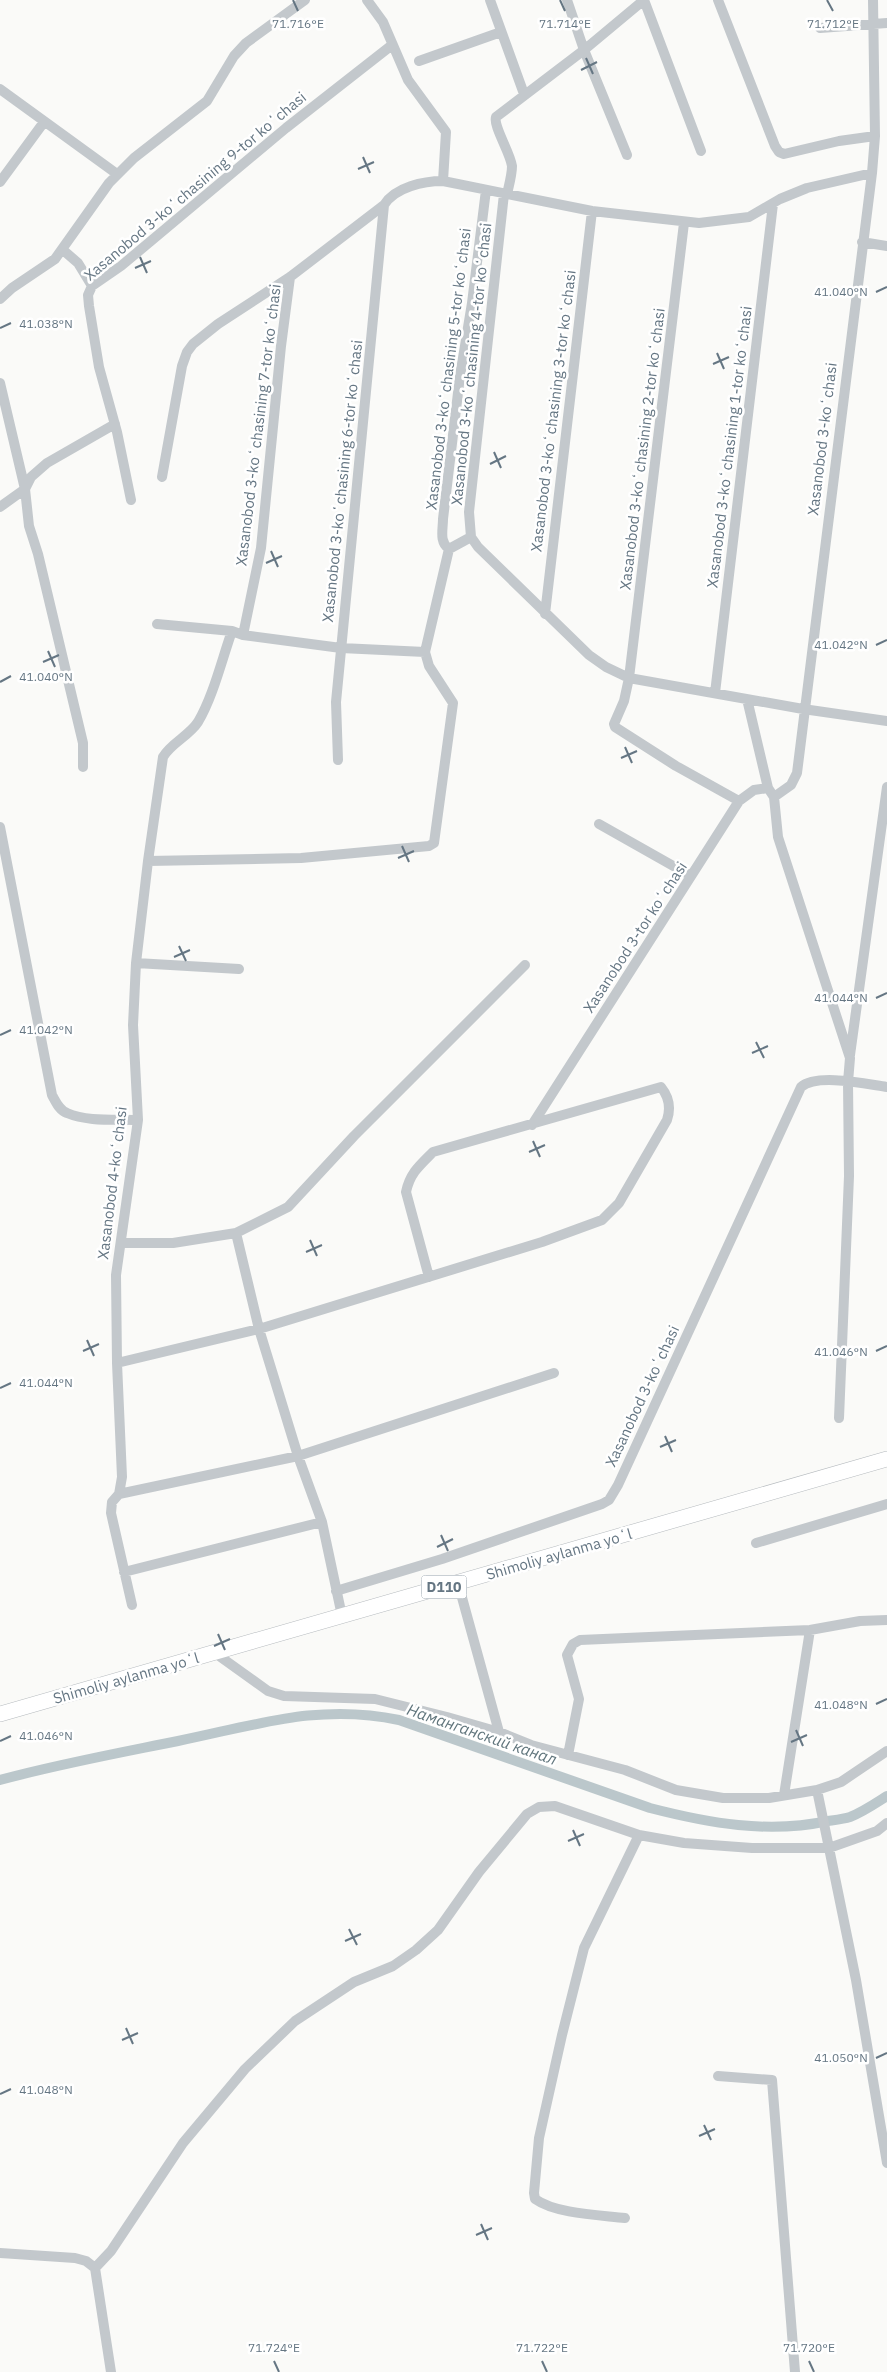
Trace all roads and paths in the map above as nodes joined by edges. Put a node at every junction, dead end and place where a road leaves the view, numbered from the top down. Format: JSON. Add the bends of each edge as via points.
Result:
{"nodes":[{"id":1,"x":305,"y":0,"type":"edge"},
{"id":2,"x":367,"y":0,"type":"edge"},
{"id":3,"x":490,"y":0,"type":"edge"},
{"id":4,"x":567,"y":0,"type":"edge"},
{"id":5,"x":644,"y":0,"type":"edge"},
{"id":6,"x":718,"y":0,"type":"edge"},
{"id":7,"x":873,"y":0,"type":"edge"},
{"id":8,"x":873,"y":24,"type":"junction"},
{"id":9,"x":887,"y":24,"type":"edge"},
{"id":10,"x":820,"y":28,"type":"dead end"},
{"id":11,"x":501,"y":32,"type":"junction"},
{"id":12,"x":392,"y":46,"type":"junction"},
{"id":13,"x":584,"y":50,"type":"junction"},
{"id":14,"x":419,"y":61,"type":"dead end"},
{"id":15,"x":0,"y":89,"type":"edge"},
{"id":16,"x":524,"y":94,"type":"junction"},
{"id":17,"x":44,"y":122,"type":"junction"},
{"id":18,"x":875,"y":136,"type":"junction"},
{"id":19,"x":701,"y":151,"type":"dead end"},
{"id":20,"x":627,"y":155,"type":"dead end"},
{"id":21,"x":118,"y":174,"type":"junction"},
{"id":22,"x":872,"y":174,"type":"junction"},
{"id":23,"x":443,"y":181,"type":"junction"},
{"id":24,"x":0,"y":182,"type":"edge"},
{"id":25,"x":486,"y":190,"type":"junction"},
{"id":26,"x":506,"y":194,"type":"junction"},
{"id":27,"x":384,"y":204,"type":"junction"},
{"id":28,"x":773,"y":204,"type":"junction"},
{"id":29,"x":592,"y":211,"type":"junction"},
{"id":30,"x":684,"y":223,"type":"junction"},
{"id":31,"x":862,"y":242,"type":"junction"},
{"id":32,"x":887,"y":246,"type":"edge"},
{"id":33,"x":63,"y":250,"type":"junction"},
{"id":34,"x":290,"y":277,"type":"junction"},
{"id":35,"x":92,"y":286,"type":"junction"},
{"id":36,"x":0,"y":299,"type":"edge"},
{"id":37,"x":0,"y":383,"type":"edge"},
{"id":38,"x":115,"y":424,"type":"junction"},
{"id":39,"x":162,"y":477,"type":"dead end"},
{"id":40,"x":25,"y":489,"type":"junction"},
{"id":41,"x":132,"y":500,"type":"dead end"},
{"id":42,"x":0,"y":507,"type":"edge"},
{"id":43,"x":471,"y":537,"type":"junction"},
{"id":44,"x":449,"y":549,"type":"junction"},
{"id":45,"x":545,"y":614,"type":"junction"},
{"id":46,"x":157,"y":624,"type":"dead end"},
{"id":47,"x":232,"y":631,"type":"junction"},
{"id":48,"x":243,"y":635,"type":"junction"},
{"id":49,"x":341,"y":648,"type":"junction"},
{"id":50,"x":425,"y":652,"type":"junction"},
{"id":51,"x":629,"y":678,"type":"junction"},
{"id":52,"x":715,"y":693,"type":"junction"},
{"id":53,"x":747,"y":699,"type":"junction"},
{"id":54,"x":804,"y":709,"type":"junction"},
{"id":55,"x":887,"y":721,"type":"edge"},
{"id":56,"x":338,"y":760,"type":"dead end"},
{"id":57,"x":83,"y":766,"type":"dead end"},
{"id":58,"x":887,"y":787,"type":"edge"},
{"id":59,"x":771,"y":793,"type":"junction"},
{"id":60,"x":739,"y":802,"type":"junction"},
{"id":61,"x":599,"y":824,"type":"dead end"},
{"id":62,"x":0,"y":827,"type":"edge"},
{"id":63,"x":148,"y":862,"type":"junction"},
{"id":64,"x":691,"y":876,"type":"junction"},
{"id":65,"x":136,"y":963,"type":"junction"},
{"id":66,"x":525,"y":965,"type":"dead end"},
{"id":67,"x":239,"y":969,"type":"dead end"},
{"id":68,"x":850,"y":1058,"type":"junction"},
{"id":69,"x":848,"y":1082,"type":"junction"},
{"id":70,"x":887,"y":1087,"type":"edge"},
{"id":71,"x":138,"y":1120,"type":"junction"},
{"id":72,"x":532,"y":1125,"type":"junction"},
{"id":73,"x":236,"y":1233,"type":"junction"},
{"id":74,"x":121,"y":1242,"type":"junction"},
{"id":75,"x":429,"y":1277,"type":"junction"},
{"id":76,"x":259,"y":1329,"type":"junction"},
{"id":77,"x":117,"y":1363,"type":"junction"},
{"id":78,"x":554,"y":1373,"type":"dead end"},
{"id":79,"x":839,"y":1418,"type":"dead end"},
{"id":80,"x":298,"y":1456,"type":"junction"},
{"id":81,"x":887,"y":1460,"type":"edge"},
{"id":82,"x":119,"y":1494,"type":"junction"},
{"id":83,"x":887,"y":1504,"type":"edge"},
{"id":84,"x":322,"y":1522,"type":"junction"},
{"id":85,"x":756,"y":1543,"type":"dead end"},
{"id":86,"x":124,"y":1572,"type":"junction"},
{"id":87,"x":458,"y":1583,"type":"junction"},
{"id":88,"x":336,"y":1591,"type":"junction"},
{"id":89,"x":132,"y":1605,"type":"dead end"},
{"id":90,"x":342,"y":1616,"type":"junction"},
{"id":91,"x":887,"y":1620,"type":"edge"},
{"id":92,"x":810,"y":1630,"type":"junction"},
{"id":93,"x":215,"y":1653,"type":"junction"},
{"id":94,"x":0,"y":1714,"type":"edge"},
{"id":95,"x":499,"y":1732,"type":"junction"},
{"id":96,"x":887,"y":1751,"type":"edge"},
{"id":97,"x":568,"y":1755,"type":"junction"},
{"id":98,"x":818,"y":1794,"type":"junction"},
{"id":99,"x":784,"y":1796,"type":"junction"},
{"id":100,"x":887,"y":1822,"type":"edge"},
{"id":101,"x":639,"y":1834,"type":"junction"},
{"id":102,"x":828,"y":1843,"type":"junction"},
{"id":103,"x":718,"y":2076,"type":"dead end"},
{"id":104,"x":887,"y":2163,"type":"edge"},
{"id":105,"x":625,"y":2218,"type":"dead end"},
{"id":106,"x":0,"y":2252,"type":"edge"},
{"id":107,"x":95,"y":2268,"type":"junction"},
{"id":108,"x":111,"y":2372,"type":"edge"},
{"id":109,"x":795,"y":2372,"type":"edge"}],
"edges":[{"from":1,"to":21,"type":"street","via":[[246,43],[234,56],[207,102]]},
{"from":2,"to":12,"type":"street","via":[[383,22]]},
{"from":3,"to":11,"type":"street"},
{"from":4,"to":13,"type":"street"},
{"from":5,"to":13,"type":"street"},
{"from":5,"to":19,"type":"street"},
{"from":6,"to":18,"type":"street","via":[[774,146],[780,152],[784,154]]},
{"from":7,"to":8,"type":"street","name":"Xasanobod 3-koʻchasi"},
{"from":8,"to":9,"type":"street"},
{"from":8,"to":10,"type":"street"},
{"from":8,"to":18,"type":"street","name":"Xasanobod 3-koʻchasi"},
{"from":11,"to":14,"type":"street"},
{"from":11,"to":16,"type":"street"},
{"from":12,"to":23,"type":"street","via":[[408,80],[446,132]]},
{"from":12,"to":35,"type":"street","name":"Xasanobod 3-koʻchasining 9-tor koʻchasi"},
{"from":13,"to":16,"type":"street"},
{"from":13,"to":20,"type":"street"},
{"from":15,"to":17,"type":"street"},
{"from":16,"to":26,"type":"street","name":"Xasanobod 3-koʻchasining 4-tor koʻchasi","via":[[498,113],[495,120],[512,167]]},
{"from":17,"to":21,"type":"street"},
{"from":17,"to":24,"type":"street"},
{"from":18,"to":22,"type":"street","name":"Xasanobod 3-koʻchasi"},
{"from":21,"to":33,"type":"street","via":[[90,208]]},
{"from":22,"to":28,"type":"street","via":[[807,188]]},
{"from":22,"to":31,"type":"street","name":"Xasanobod 3-koʻchasi"},
{"from":23,"to":25,"type":"street"},
{"from":23,"to":27,"type":"street","via":[[405,189]]},
{"from":25,"to":26,"type":"street"},
{"from":25,"to":44,"type":"street","name":"Xasanobod 3-koʻchasining 5-tor koʻchasi","via":[[443,519],[442,539]]},
{"from":26,"to":29,"type":"street"},
{"from":26,"to":43,"type":"street","name":"Xasanobod 3-koʻchasining 4-tor koʻchasi","via":[[469,512]]},
{"from":27,"to":34,"type":"street"},
{"from":27,"to":49,"type":"street","name":"Xasanobod 3-koʻchasining 6-tor koʻchasi"},
{"from":28,"to":30,"type":"street","via":[[739,220]]},
{"from":28,"to":52,"type":"street","name":"Xasanobod 3-koʻchasining 1-tor koʻchasi"},
{"from":29,"to":30,"type":"street"},
{"from":29,"to":45,"type":"street","name":"Xasanobod 3-koʻchasining 3-tor koʻchasi"},
{"from":30,"to":51,"type":"street","name":"Xasanobod 3-koʻchasining 2-tor koʻchasi"},
{"from":31,"to":32,"type":"street"},
{"from":31,"to":54,"type":"street","name":"Xasanobod 3-koʻchasi"},
{"from":33,"to":35,"type":"street","via":[[78,263]]},
{"from":33,"to":36,"type":"street","via":[[49,265]]},
{"from":34,"to":39,"type":"street","via":[[218,324],[187,352]]},
{"from":34,"to":48,"type":"street","name":"Xasanobod 3-koʻchasining 7-tor koʻchasi","via":[[261,548]]},
{"from":35,"to":38,"type":"street","name":"Xasanobod 3-koʻchasining 9-tor koʻchasi","via":[[88,295],[99,367]]},
{"from":37,"to":40,"type":"street"},
{"from":38,"to":40,"type":"street","via":[[48,463],[32,476]]},
{"from":38,"to":41,"type":"street","name":"Xasanobod 3-koʻchasining 9-tor koʻchasi"},
{"from":40,"to":42,"type":"street"},
{"from":40,"to":57,"type":"street","via":[[29,526],[83,743]]},
{"from":43,"to":44,"type":"street"},
{"from":43,"to":45,"type":"street","via":[[486,557]]},
{"from":44,"to":50,"type":"street"},
{"from":45,"to":51,"type":"street","via":[[590,655]]},
{"from":46,"to":47,"type":"street"},
{"from":47,"to":48,"type":"street"},
{"from":47,"to":63,"type":"street","name":"Xasanobod 4-koʻchasi","via":[[197,723],[168,749],[163,758]]},
{"from":48,"to":49,"type":"street"},
{"from":49,"to":50,"type":"street"},
{"from":49,"to":56,"type":"street","name":"Xasanobod 3-koʻchasining 6-tor koʻchasi","via":[[336,702]]},
{"from":50,"to":63,"type":"street","via":[[429,666],[453,704],[434,843],[301,858]]},
{"from":51,"to":52,"type":"street"},
{"from":51,"to":60,"type":"street","name":"Xasanobod 3-koʻchasining 2-tor koʻchasi","via":[[624,701],[614,720],[615,726]]},
{"from":52,"to":53,"type":"street"},
{"from":53,"to":54,"type":"street"},
{"from":53,"to":59,"type":"street"},
{"from":54,"to":55,"type":"street"},
{"from":54,"to":59,"type":"street","name":"Xasanobod 3-koʻchasi","via":[[797,773],[791,785]]},
{"from":58,"to":68,"type":"street"},
{"from":59,"to":60,"type":"street","name":"Xasanobod 3-tor koʻchasi","via":[[754,790]]},
{"from":59,"to":68,"type":"street","via":[[778,837]]},
{"from":60,"to":64,"type":"street","name":"Xasanobod 3-tor koʻchasi"},
{"from":61,"to":64,"type":"street"},
{"from":62,"to":71,"type":"street","via":[[52,1096],[66,1113],[97,1119]]},
{"from":63,"to":65,"type":"street","name":"Xasanobod 4-koʻchasi"},
{"from":64,"to":72,"type":"street","name":"Xasanobod 3-tor koʻchasi"},
{"from":65,"to":67,"type":"street"},
{"from":65,"to":71,"type":"street","name":"Xasanobod 4-koʻchasi","via":[[133,1025]]},
{"from":66,"to":73,"type":"street","via":[[288,1207]]},
{"from":68,"to":69,"type":"street"},
{"from":69,"to":70,"type":"street","name":"Xasanobod 3-koʻchasi"},
{"from":69,"to":79,"type":"street","via":[[849,1176]]},
{"from":69,"to":88,"type":"street","name":"Xasanobod 3-koʻchasi","via":[[811,1081],[801,1087],[609,1500],[460,1553]]},
{"from":71,"to":74,"type":"street","name":"Xasanobod 4-koʻchasi"},
{"from":72,"to":75,"type":"street","via":[[433,1152],[414,1171],[406,1192]]},
{"from":72,"to":75,"type":"street","via":[[658,1087],[664,1091],[670,1112],[618,1203],[602,1220]]},
{"from":73,"to":74,"type":"street","via":[[173,1243]]},
{"from":73,"to":76,"type":"street"},
{"from":74,"to":77,"type":"street","name":"Xasanobod 4-koʻchasi","via":[[116,1275]]},
{"from":75,"to":76,"type":"street"},
{"from":76,"to":77,"type":"street"},
{"from":76,"to":80,"type":"street"},
{"from":77,"to":82,"type":"street","name":"Xasanobod 4-koʻchasi","via":[[122,1452]]},
{"from":78,"to":80,"type":"street"},
{"from":80,"to":82,"type":"street"},
{"from":80,"to":84,"type":"street"},
{"from":81,"to":87,"type":"main road","name":"Shimoliy aylanma yoʻl","number":"D110"},
{"from":82,"to":86,"type":"street","name":"Xasanobod 4-koʻchasi","via":[[112,1502],[111,1513]]},
{"from":83,"to":85,"type":"street"},
{"from":84,"to":86,"type":"street"},
{"from":84,"to":88,"type":"street"},
{"from":86,"to":89,"type":"street","name":"Xasanobod 4-koʻchasi"},
{"from":87,"to":90,"type":"main road","name":"Shimoliy aylanma yoʻl","number":"D110"},
{"from":87,"to":95,"type":"street"},
{"from":88,"to":90,"type":"street"},
{"from":90,"to":93,"type":"main road","name":"Shimoliy aylanma yoʻl","number":"D110"},
{"from":91,"to":92,"type":"street"},
{"from":92,"to":97,"type":"street","via":[[588,1639],[572,1644],[567,1655],[578,1699]]},
{"from":92,"to":99,"type":"street"},
{"from":93,"to":94,"type":"main road","name":"Shimoliy aylanma yoʻl","number":"D110"},
{"from":93,"to":95,"type":"street","via":[[268,1691],[284,1696],[375,1699]]},
{"from":95,"to":97,"type":"street","via":[[531,1746]]},
{"from":96,"to":98,"type":"street"},
{"from":97,"to":99,"type":"street","via":[[625,1770],[676,1790],[723,1798]]},
{"from":98,"to":99,"type":"street"},
{"from":98,"to":102,"type":"street"},
{"from":100,"to":102,"type":"street","via":[[877,1830]]},
{"from":101,"to":102,"type":"street","via":[[684,1843],[752,1848]]},
{"from":101,"to":105,"type":"street","via":[[584,1948],[539,2138],[534,2193],[535,2199],[542,2204],[559,2209]]},
{"from":101,"to":107,"type":"street","via":[[555,1806],[539,1807],[527,1814],[479,1872],[438,1930],[416,1950],[393,1966],[354,1982],[295,2021],[245,2069],[183,2143],[111,2251]]},
{"from":102,"to":104,"type":"street","via":[[856,1980]]},
{"from":103,"to":109,"type":"street","via":[[772,2080]]},
{"from":106,"to":107,"type":"street","via":[[75,2258]]},
{"from":107,"to":108,"type":"street"}]}
